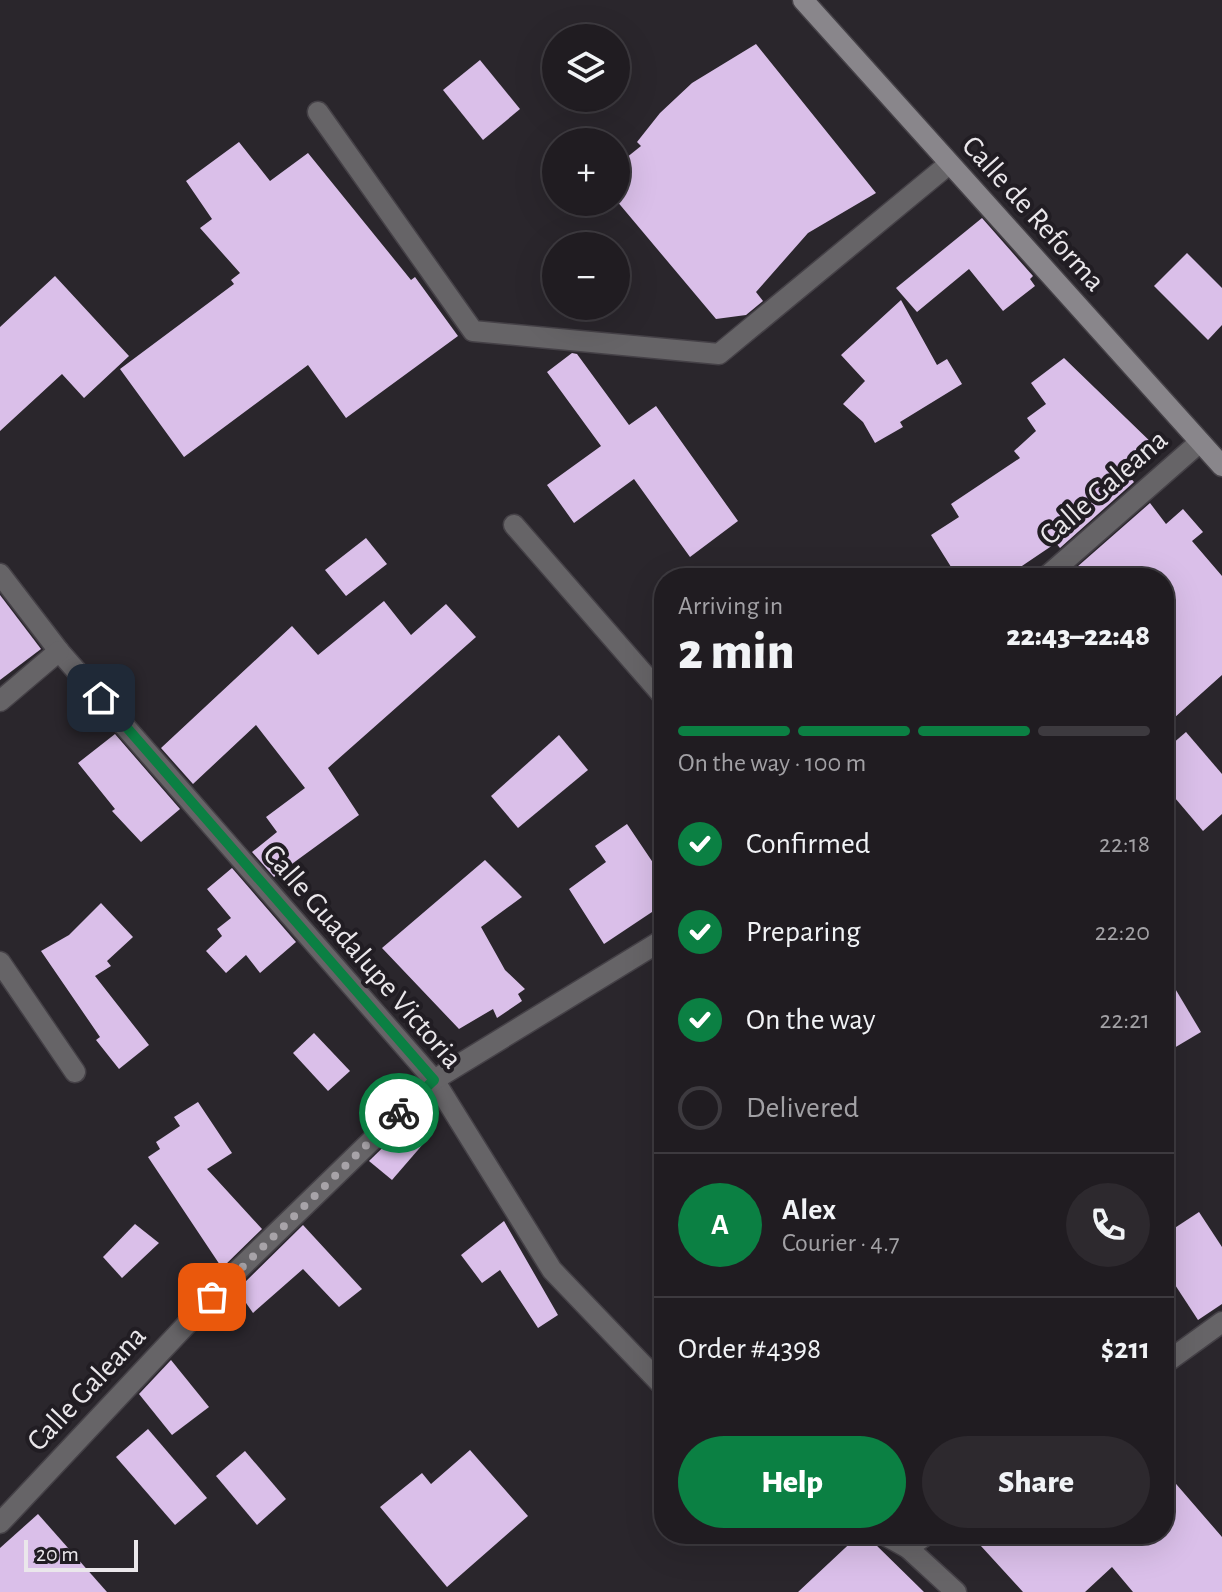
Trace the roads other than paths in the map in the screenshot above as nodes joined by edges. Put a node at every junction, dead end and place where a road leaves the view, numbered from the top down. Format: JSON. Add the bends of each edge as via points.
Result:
{"nodes":[{"id":1,"x":803,"y":0,"type":"edge"},
{"id":2,"x":318,"y":112,"type":"dead end"},
{"id":3,"x":949,"y":164,"type":"junction"},
{"id":4,"x":1200,"y":442,"type":"junction"},
{"id":5,"x":1222,"y":466,"type":"edge"},
{"id":6,"x":514,"y":525,"type":"dead end"},
{"id":7,"x":1056,"y":568,"type":"edge"},
{"id":8,"x":0,"y":574,"type":"edge"},
{"id":9,"x":59,"y":651,"type":"junction"},
{"id":10,"x":654,"y":686,"type":"edge"},
{"id":11,"x":0,"y":701,"type":"edge"},
{"id":12,"x":654,"y":945,"type":"edge"},
{"id":13,"x":0,"y":962,"type":"edge"},
{"id":14,"x":75,"y":1072,"type":"dead end"},
{"id":15,"x":434,"y":1080,"type":"junction"},
{"id":16,"x":1222,"y":1322,"type":"edge"},
{"id":17,"x":1174,"y":1357,"type":"edge"},
{"id":18,"x":654,"y":1377,"type":"edge"},
{"id":19,"x":0,"y":1523,"type":"edge"},
{"id":20,"x":901,"y":1544,"type":"edge"},
{"id":21,"x":913,"y":1544,"type":"edge"},
{"id":22,"x":908,"y":1548,"type":"junction"},
{"id":23,"x":956,"y":1592,"type":"edge"}],
"edges":[{"from":1,"to":3,"type":"main road","name":"Calle de Reforma"},
{"from":2,"to":3,"type":"street","via":[[473,331],[719,354]]},
{"from":3,"to":4,"type":"main road","name":"Calle de Reforma"},
{"from":4,"to":5,"type":"main road","name":"Calle de Reforma"},
{"from":4,"to":7,"type":"street","name":"Calle Galeana"},
{"from":6,"to":10,"type":"street"},
{"from":8,"to":9,"type":"street","name":"Calle Guadalupe Victoria"},
{"from":9,"to":11,"type":"street"},
{"from":9,"to":15,"type":"street","name":"Calle Guadalupe Victoria"},
{"from":12,"to":15,"type":"street","name":"Calle Galeana"},
{"from":13,"to":14,"type":"street"},
{"from":15,"to":18,"type":"street","name":"Calle Guadalupe Victoria","via":[[552,1270]]},
{"from":15,"to":19,"type":"street","name":"Calle Galeana","via":[[233,1275]]},
{"from":16,"to":17,"type":"street"},
{"from":20,"to":22,"type":"street"},
{"from":21,"to":22,"type":"street"},
{"from":22,"to":23,"type":"street"}]}
